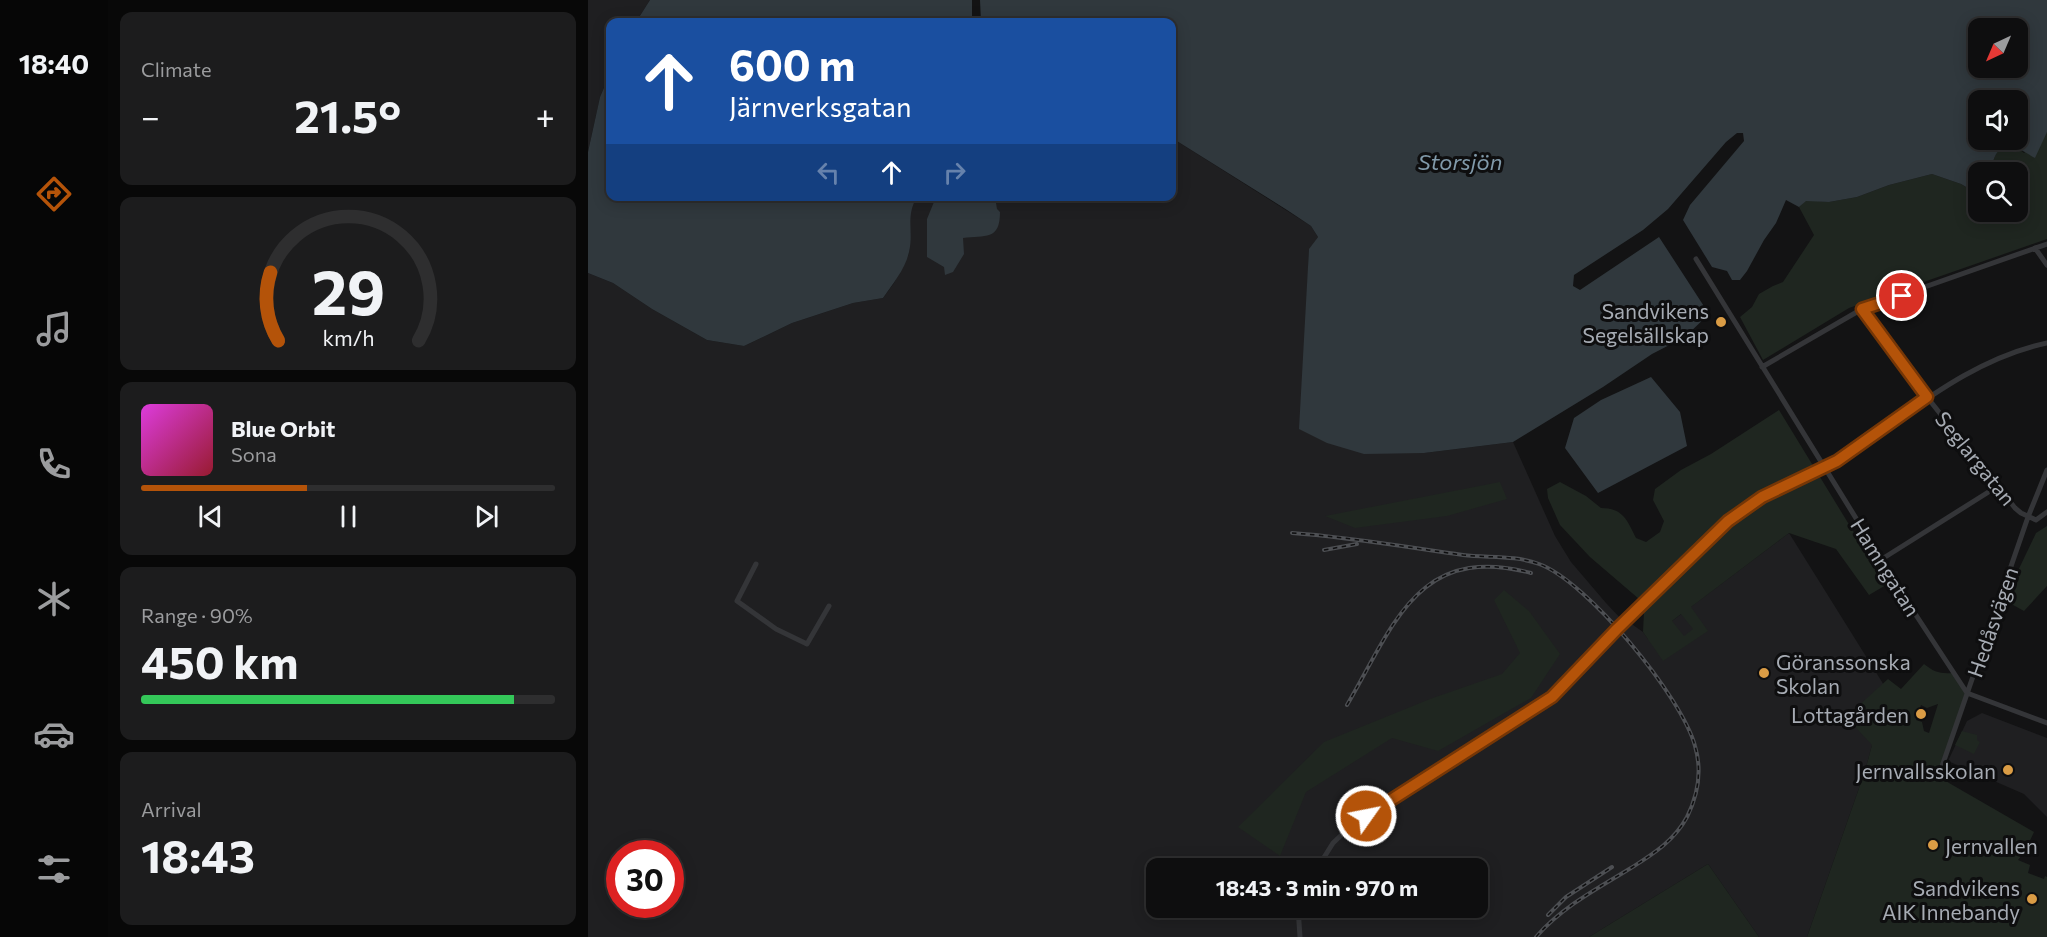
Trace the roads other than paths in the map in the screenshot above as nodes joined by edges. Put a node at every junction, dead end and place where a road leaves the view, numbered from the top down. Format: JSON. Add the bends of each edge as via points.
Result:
{"nodes":[{"id":1,"x":2047,"y":244,"type":"edge"},
{"id":2,"x":2035,"y":248,"type":"junction"},
{"id":3,"x":1696,"y":259,"type":"dead end"},
{"id":4,"x":2047,"y":265,"type":"edge"},
{"id":5,"x":1862,"y":309,"type":"junction"},
{"id":6,"x":2047,"y":343,"type":"edge"},
{"id":7,"x":1762,"y":367,"type":"junction"},
{"id":8,"x":1927,"y":397,"type":"junction"},
{"id":9,"x":1824,"y":468,"type":"junction"},
{"id":10,"x":2047,"y":470,"type":"edge"},
{"id":11,"x":2041,"y":483,"type":"junction"},
{"id":12,"x":1998,"y":486,"type":"junction"},
{"id":13,"x":2047,"y":489,"type":"edge"},
{"id":14,"x":2047,"y":512,"type":"edge"},
{"id":15,"x":2028,"y":517,"type":"junction"},
{"id":16,"x":1882,"y":559,"type":"junction"},
{"id":17,"x":756,"y":564,"type":"dead end"},
{"id":18,"x":829,"y":606,"type":"dead end"},
{"id":19,"x":1967,"y":693,"type":"junction"},
{"id":20,"x":2047,"y":723,"type":"edge"},
{"id":21,"x":1939,"y":775,"type":"dead end"},
{"id":22,"x":1323,"y":858,"type":"edge"},
{"id":23,"x":1299,"y":918,"type":"edge"},
{"id":24,"x":1300,"y":937,"type":"edge"}],
"edges":[{"from":1,"to":2,"type":"street"},
{"from":2,"to":4,"type":"street"},
{"from":2,"to":5,"type":"street"},
{"from":3,"to":7,"type":"street","name":"Hamngatan"},
{"from":5,"to":7,"type":"street"},
{"from":5,"to":8,"type":"street","name":"Seglargatan"},
{"from":6,"to":8,"type":"street","via":[[2003,357]]},
{"from":7,"to":9,"type":"street","name":"Hamngatan"},
{"from":8,"to":9,"type":"street"},
{"from":8,"to":12,"type":"street","name":"Seglargatan"},
{"from":9,"to":16,"type":"street","name":"Hamngatan"},
{"from":9,"to":22,"type":"street","via":[[1747,506],[1617,629],[1552,697],[1351,826]]},
{"from":10,"to":11,"type":"street","name":"Hedåsvägen"},
{"from":11,"to":13,"type":"street"},
{"from":11,"to":15,"type":"street","name":"Hedåsvägen"},
{"from":12,"to":15,"type":"street","name":"Seglargatan"},
{"from":12,"to":16,"type":"street"},
{"from":14,"to":15,"type":"street","via":[[2036,520]]},
{"from":15,"to":19,"type":"street","name":"Hedåsvägen"},
{"from":16,"to":19,"type":"street","name":"Hamngatan"},
{"from":17,"to":18,"type":"street","via":[[737,601],[776,629],[807,644]]},
{"from":19,"to":20,"type":"street"},
{"from":19,"to":21,"type":"street","name":"Hedåsvägen"},
{"from":23,"to":24,"type":"street"}]}
